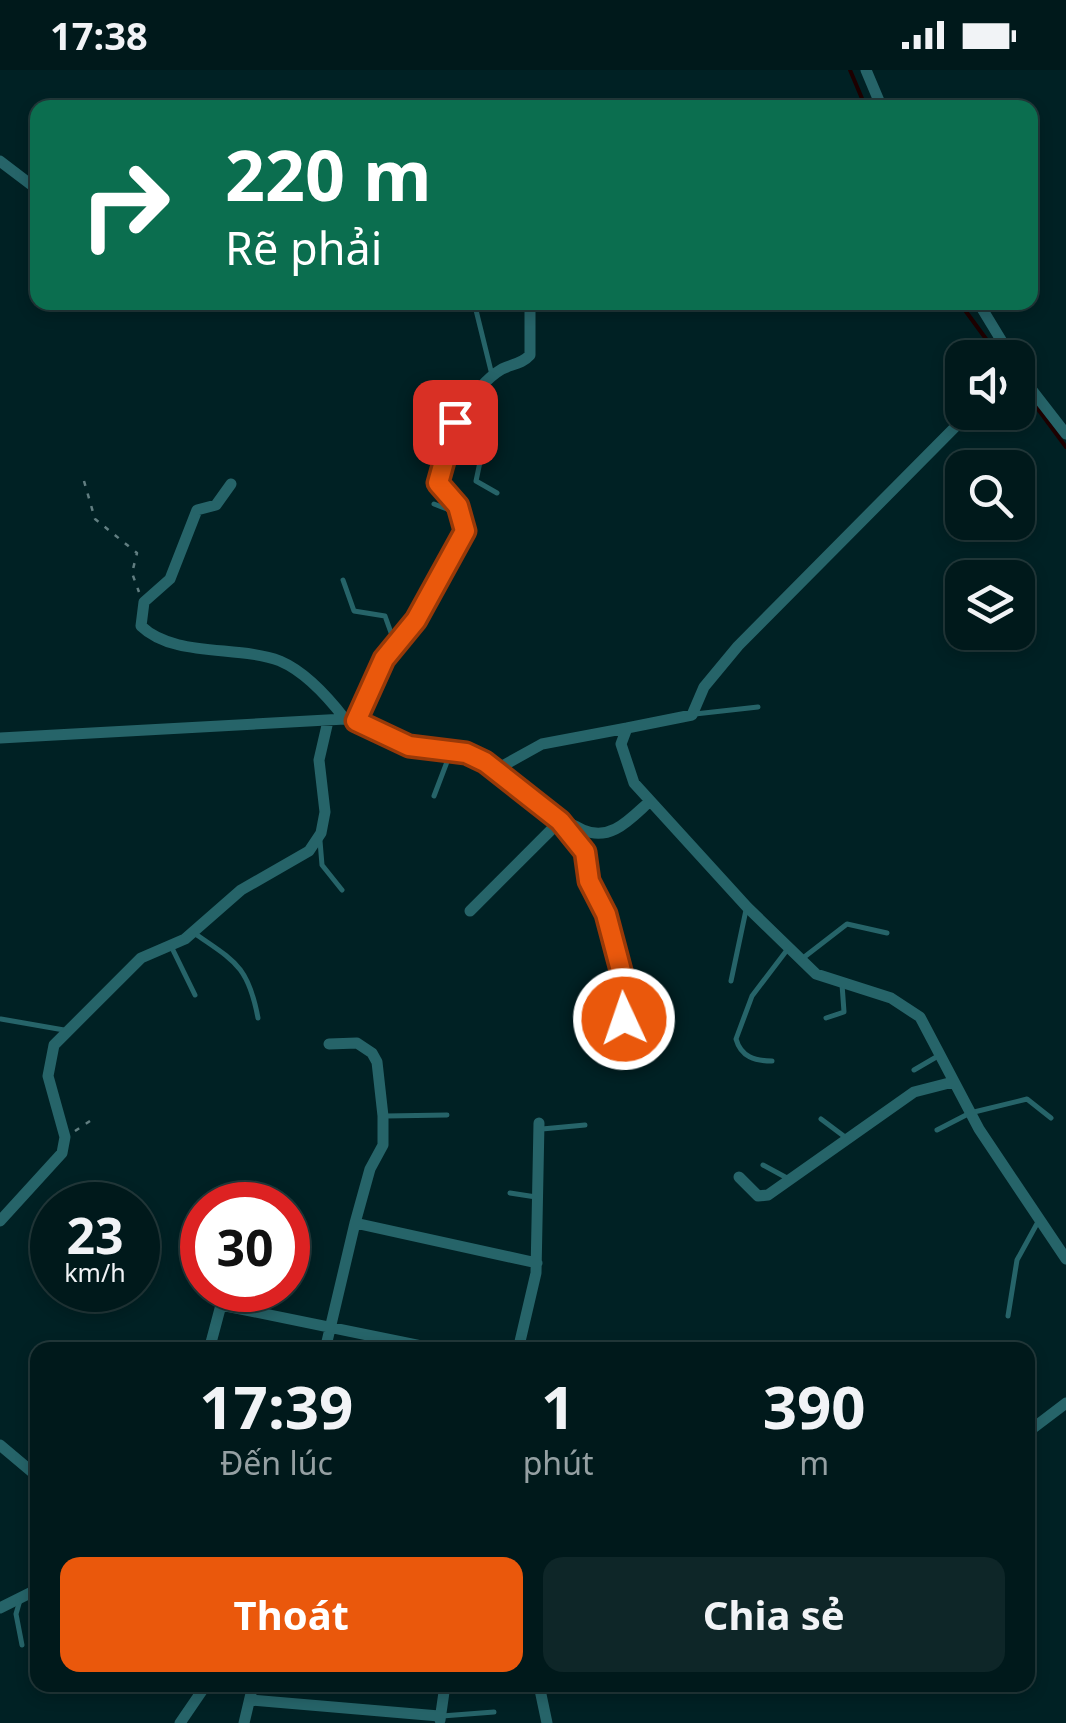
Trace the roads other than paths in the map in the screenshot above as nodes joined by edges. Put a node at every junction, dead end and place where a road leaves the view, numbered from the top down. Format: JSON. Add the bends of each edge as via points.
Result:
{"nodes":[{"id":1,"x":866,"y":70,"type":"edge"},
{"id":2,"x":879,"y":100,"type":"edge"},
{"id":3,"x":0,"y":161,"type":"edge"},
{"id":4,"x":30,"y":184,"type":"edge"},
{"id":5,"x":476,"y":310,"type":"edge"},
{"id":6,"x":530,"y":310,"type":"edge"},
{"id":7,"x":983,"y":310,"type":"edge"},
{"id":8,"x":1001,"y":340,"type":"edge"},
{"id":9,"x":490,"y":383,"type":"junction"},
{"id":10,"x":1035,"y":391,"type":"edge"},
{"id":11,"x":952,"y":430,"type":"edge"},
{"id":12,"x":1065,"y":430,"type":"edge"},
{"id":13,"x":447,"y":444,"type":"junction"},
{"id":14,"x":230,"y":484,"type":"dead end"},
{"id":15,"x":496,"y":494,"type":"dead end"},
{"id":16,"x":434,"y":504,"type":"dead end"},
{"id":17,"x":463,"y":516,"type":"junction"},
{"id":18,"x":343,"y":580,"type":"dead end"},
{"id":19,"x":394,"y":644,"type":"junction"},
{"id":20,"x":758,"y":707,"type":"dead end"},
{"id":21,"x":692,"y":714,"type":"junction"},
{"id":22,"x":351,"y":720,"type":"junction"},
{"id":23,"x":328,"y":721,"type":"junction"},
{"id":24,"x":627,"y":728,"type":"junction"},
{"id":25,"x":0,"y":738,"type":"edge"},
{"id":26,"x":451,"y":751,"type":"junction"},
{"id":27,"x":497,"y":769,"type":"junction"},
{"id":28,"x":434,"y":796,"type":"dead end"},
{"id":29,"x":649,"y":802,"type":"junction"},
{"id":30,"x":560,"y":821,"type":"junction"},
{"id":31,"x":321,"y":833,"type":"junction"},
{"id":32,"x":342,"y":890,"type":"dead end"},
{"id":33,"x":746,"y":907,"type":"junction"},
{"id":34,"x":470,"y":911,"type":"dead end"},
{"id":35,"x":886,"y":933,"type":"dead end"},
{"id":36,"x":194,"y":934,"type":"junction"},
{"id":37,"x":171,"y":946,"type":"junction"},
{"id":38,"x":789,"y":948,"type":"junction"},
{"id":39,"x":801,"y":960,"type":"junction"},
{"id":40,"x":731,"y":981,"type":"dead end"},
{"id":41,"x":842,"y":984,"type":"junction"},
{"id":42,"x":195,"y":995,"type":"dead end"},
{"id":43,"x":258,"y":1018,"type":"dead end"},
{"id":44,"x":826,"y":1018,"type":"dead end"},
{"id":45,"x":1,"y":1019,"type":"edge"},
{"id":46,"x":624,"y":1019,"type":"dead end"},
{"id":47,"x":66,"y":1031,"type":"junction"},
{"id":48,"x":329,"y":1044,"type":"dead end"},
{"id":49,"x":940,"y":1054,"type":"junction"},
{"id":50,"x":772,"y":1061,"type":"dead end"},
{"id":51,"x":914,"y":1070,"type":"dead end"},
{"id":52,"x":953,"y":1082,"type":"junction"},
{"id":53,"x":970,"y":1113,"type":"junction"},
{"id":54,"x":448,"y":1115,"type":"dead end"},
{"id":55,"x":384,"y":1116,"type":"junction"},
{"id":56,"x":1052,"y":1118,"type":"dead end"},
{"id":57,"x":821,"y":1119,"type":"dead end"},
{"id":58,"x":585,"y":1125,"type":"dead end"},
{"id":59,"x":539,"y":1126,"type":"joint"},
{"id":60,"x":937,"y":1130,"type":"dead end"},
{"id":61,"x":848,"y":1139,"type":"junction"},
{"id":62,"x":763,"y":1165,"type":"dead end"},
{"id":63,"x":739,"y":1177,"type":"dead end"},
{"id":64,"x":790,"y":1180,"type":"junction"},
{"id":65,"x":510,"y":1193,"type":"dead end"},
{"id":66,"x":539,"y":1198,"type":"junction"},
{"id":67,"x":1039,"y":1220,"type":"junction"},
{"id":68,"x":0,"y":1221,"type":"edge"},
{"id":69,"x":355,"y":1223,"type":"junction"},
{"id":70,"x":1066,"y":1259,"type":"edge"},
{"id":71,"x":537,"y":1263,"type":"junction"},
{"id":72,"x":1008,"y":1316,"type":"dead end"},
{"id":73,"x":330,"y":1327,"type":"junction"},
{"id":74,"x":210,"y":1342,"type":"edge"},
{"id":75,"x":327,"y":1342,"type":"edge"},
{"id":76,"x":402,"y":1342,"type":"edge"},
{"id":77,"x":520,"y":1342,"type":"edge"},
{"id":78,"x":1066,"y":1404,"type":"edge"},
{"id":79,"x":1035,"y":1427,"type":"edge"},
{"id":80,"x":0,"y":1445,"type":"edge"},
{"id":81,"x":30,"y":1471,"type":"edge"},
{"id":82,"x":30,"y":1594,"type":"edge"},
{"id":83,"x":21,"y":1598,"type":"junction"},
{"id":84,"x":0,"y":1610,"type":"edge"},
{"id":85,"x":16,"y":1614,"type":"junction"},
{"id":86,"x":22,"y":1645,"type":"dead end"},
{"id":87,"x":201,"y":1692,"type":"edge"},
{"id":88,"x":252,"y":1692,"type":"edge"},
{"id":89,"x":444,"y":1692,"type":"edge"},
{"id":90,"x":540,"y":1692,"type":"edge"},
{"id":91,"x":250,"y":1700,"type":"junction"},
{"id":92,"x":494,"y":1712,"type":"dead end"},
{"id":93,"x":376,"y":1717,"type":"edge"},
{"id":94,"x":440,"y":1719,"type":"edge"},
{"id":95,"x":180,"y":1723,"type":"edge"},
{"id":96,"x":244,"y":1723,"type":"edge"},
{"id":97,"x":547,"y":1723,"type":"edge"}],
"edges":[{"from":1,"to":2,"type":"street"},
{"from":3,"to":4,"type":"street"},
{"from":5,"to":9,"type":"lane"},
{"from":6,"to":9,"type":"street","via":[[530,355]]},
{"from":7,"to":8,"type":"street"},
{"from":9,"to":13,"type":"street","via":[[455,422]]},
{"from":10,"to":12,"type":"street"},
{"from":11,"to":21,"type":"street","via":[[738,646]]},
{"from":13,"to":15,"type":"lane","via":[[480,462],[476,481]]},
{"from":13,"to":17,"type":"street","via":[[438,483]]},
{"from":14,"to":22,"type":"street","via":[[216,506],[197,510],[170,578],[144,602],[142,626],[175,642],[274,659]]},
{"from":16,"to":17,"type":"lane"},
{"from":17,"to":19,"type":"street","via":[[465,531],[453,560]]},
{"from":18,"to":19,"type":"lane","via":[[354,611],[389,620]]},
{"from":19,"to":22,"type":"street"},
{"from":20,"to":21,"type":"lane"},
{"from":21,"to":24,"type":"street"},
{"from":22,"to":23,"type":"street"},
{"from":22,"to":26,"type":"street","via":[[409,746]]},
{"from":23,"to":25,"type":"street"},
{"from":23,"to":31,"type":"street","via":[[319,760]]},
{"from":24,"to":27,"type":"street","via":[[542,744]]},
{"from":24,"to":29,"type":"street","via":[[621,744],[626,769]]},
{"from":26,"to":27,"type":"street"},
{"from":26,"to":28,"type":"lane"},
{"from":27,"to":30,"type":"street"},
{"from":29,"to":30,"type":"street","via":[[608,834]]},
{"from":29,"to":33,"type":"street"},
{"from":30,"to":34,"type":"street"},
{"from":30,"to":46,"type":"street","via":[[585,852],[589,881],[606,914],[624,982]]},
{"from":31,"to":32,"type":"lane","via":[[318,856]]},
{"from":31,"to":36,"type":"street","via":[[310,851],[241,890]]},
{"from":33,"to":38,"type":"street"},
{"from":33,"to":40,"type":"lane"},
{"from":35,"to":39,"type":"lane","via":[[847,924]]},
{"from":36,"to":37,"type":"street"},
{"from":36,"to":43,"type":"lane","via":[[238,962]]},
{"from":37,"to":42,"type":"lane"},
{"from":37,"to":47,"type":"street","via":[[132,965]]},
{"from":38,"to":39,"type":"street"},
{"from":38,"to":50,"type":"lane","via":[[752,996],[736,1039],[755,1061]]},
{"from":39,"to":41,"type":"street"},
{"from":41,"to":44,"type":"lane","via":[[844,1012]]},
{"from":41,"to":49,"type":"street","via":[[906,1006]]},
{"from":45,"to":47,"type":"lane"},
{"from":47,"to":68,"type":"street","via":[[54,1045],[48,1076],[65,1137],[54,1166]]},
{"from":48,"to":55,"type":"street","via":[[356,1043],[372,1052]]},
{"from":49,"to":51,"type":"lane"},
{"from":49,"to":52,"type":"street"},
{"from":52,"to":53,"type":"street"},
{"from":52,"to":61,"type":"street","via":[[914,1092]]},
{"from":53,"to":56,"type":"lane","via":[[1026,1100]]},
{"from":53,"to":60,"type":"lane"},
{"from":53,"to":67,"type":"street"},
{"from":54,"to":55,"type":"lane"},
{"from":55,"to":69,"type":"street","via":[[382,1144]]},
{"from":57,"to":61,"type":"lane"},
{"from":58,"to":59,"type":"lane"},
{"from":59,"to":66,"type":"street"},
{"from":61,"to":64,"type":"street"},
{"from":62,"to":64,"type":"lane"},
{"from":63,"to":64,"type":"street","via":[[762,1197]]},
{"from":65,"to":66,"type":"lane"},
{"from":66,"to":71,"type":"street"},
{"from":67,"to":70,"type":"street"},
{"from":67,"to":72,"type":"lane","via":[[1017,1260]]},
{"from":69,"to":71,"type":"street"},
{"from":69,"to":73,"type":"street"},
{"from":71,"to":77,"type":"street"},
{"from":73,"to":74,"type":"street","via":[[221,1306]]},
{"from":73,"to":75,"type":"street"},
{"from":73,"to":76,"type":"street"},
{"from":78,"to":79,"type":"street"},
{"from":80,"to":81,"type":"street"},
{"from":82,"to":83,"type":"street"},
{"from":83,"to":84,"type":"street"},
{"from":83,"to":85,"type":"lane"},
{"from":84,"to":85,"type":"lane"},
{"from":85,"to":86,"type":"lane"},
{"from":87,"to":95,"type":"street"},
{"from":88,"to":91,"type":"street"},
{"from":89,"to":94,"type":"street"},
{"from":90,"to":97,"type":"street"},
{"from":91,"to":93,"type":"street"},
{"from":91,"to":96,"type":"street"},
{"from":92,"to":94,"type":"lane"},
{"from":93,"to":94,"type":"street"}]}
